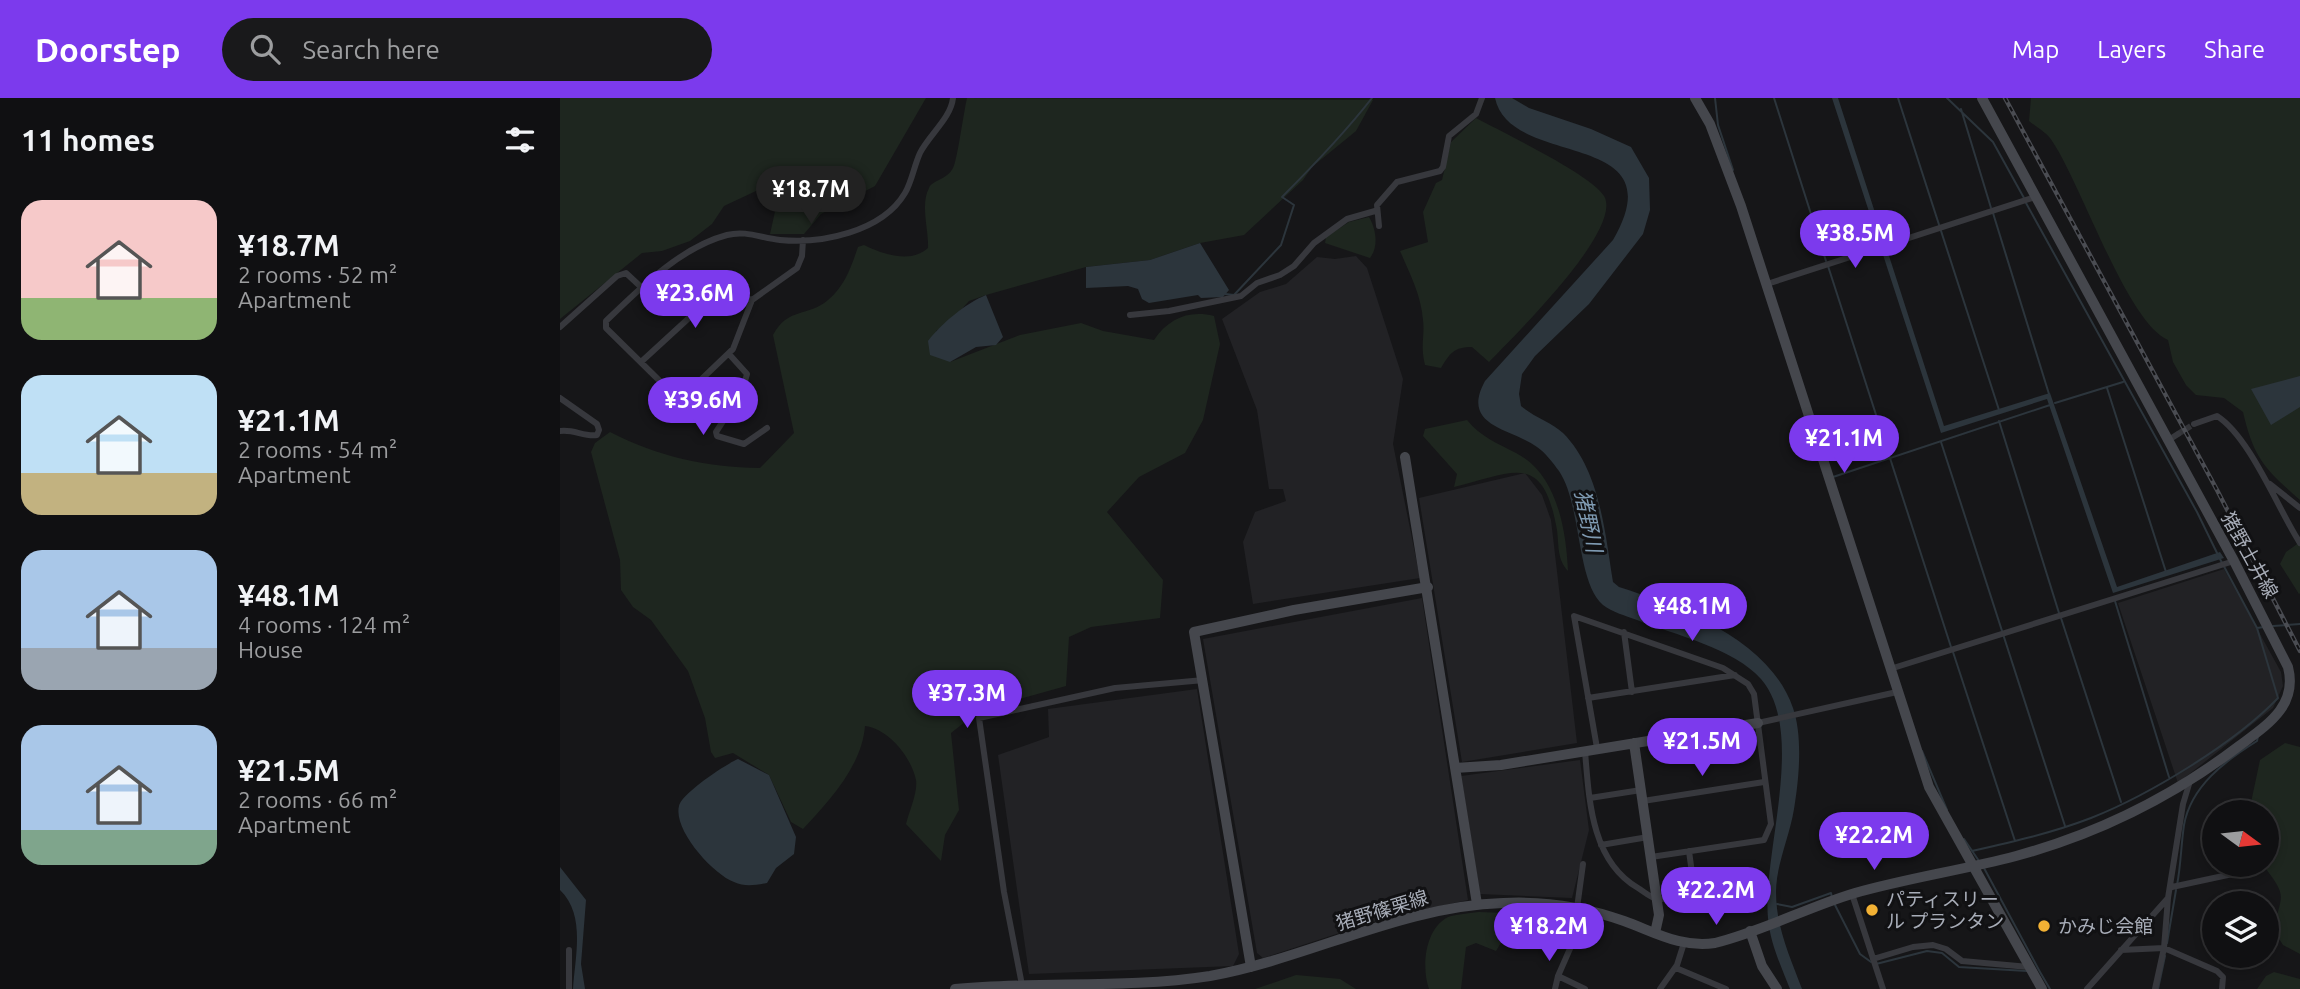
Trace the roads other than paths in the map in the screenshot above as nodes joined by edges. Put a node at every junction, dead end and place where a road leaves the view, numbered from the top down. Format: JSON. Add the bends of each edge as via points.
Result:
{"nodes":[{"id":1,"x":953,"y":98,"type":"edge"},
{"id":2,"x":1482,"y":98,"type":"edge"},
{"id":3,"x":1695,"y":98,"type":"edge"},
{"id":4,"x":1982,"y":98,"type":"edge"},
{"id":5,"x":2035,"y":197,"type":"junction"},
{"id":6,"x":1375,"y":211,"type":"junction"},
{"id":7,"x":1379,"y":226,"type":"dead end"},
{"id":8,"x":803,"y":240,"type":"junction"},
{"id":9,"x":1767,"y":284,"type":"junction"},
{"id":10,"x":641,"y":287,"type":"junction"},
{"id":11,"x":752,"y":300,"type":"junction"},
{"id":12,"x":1130,"y":315,"type":"dead end"},
{"id":13,"x":560,"y":327,"type":"edge"},
{"id":14,"x":729,"y":354,"type":"junction"},
{"id":15,"x":641,"y":362,"type":"junction"},
{"id":16,"x":560,"y":398,"type":"edge"},
{"id":17,"x":2194,"y":424,"type":"tunnel mouth"},
{"id":18,"x":767,"y":428,"type":"dead end"},
{"id":19,"x":560,"y":431,"type":"edge"},
{"id":20,"x":2178,"y":434,"type":"tunnel mouth"},
{"id":21,"x":2167,"y":441,"type":"junction"},
{"id":22,"x":1405,"y":457,"type":"dead end"},
{"id":23,"x":2265,"y":480,"type":"junction"},
{"id":24,"x":2300,"y":508,"type":"edge"},
{"id":25,"x":2300,"y":543,"type":"edge"},
{"id":26,"x":2234,"y":561,"type":"junction"},
{"id":27,"x":1428,"y":587,"type":"junction"},
{"id":28,"x":1624,"y":632,"type":"junction"},
{"id":29,"x":1890,"y":669,"type":"junction"},
{"id":30,"x":1735,"y":676,"type":"junction"},
{"id":31,"x":1204,"y":680,"type":"junction"},
{"id":32,"x":2296,"y":691,"type":"edge"},
{"id":33,"x":1632,"y":692,"type":"junction"},
{"id":34,"x":1897,"y":692,"type":"junction"},
{"id":35,"x":1588,"y":698,"type":"junction"},
{"id":36,"x":1763,"y":722,"type":"junction"},
{"id":37,"x":1634,"y":743,"type":"junction"},
{"id":38,"x":1597,"y":748,"type":"junction"},
{"id":39,"x":1585,"y":751,"type":"junction"},
{"id":40,"x":1455,"y":768,"type":"junction"},
{"id":41,"x":2190,"y":781,"type":"junction"},
{"id":42,"x":1765,"y":782,"type":"junction"},
{"id":43,"x":1642,"y":795,"type":"junction"},
{"id":44,"x":1590,"y":798,"type":"junction"},
{"id":45,"x":1648,"y":837,"type":"junction"},
{"id":46,"x":1601,"y":845,"type":"junction"},
{"id":47,"x":1689,"y":851,"type":"junction"},
{"id":48,"x":1651,"y":857,"type":"junction"},
{"id":49,"x":1583,"y":864,"type":"dead end"},
{"id":50,"x":1972,"y":866,"type":"junction"},
{"id":51,"x":2218,"y":877,"type":"edge"},
{"id":52,"x":2172,"y":887,"type":"junction"},
{"id":53,"x":1852,"y":894,"type":"junction"},
{"id":54,"x":2168,"y":898,"type":"junction"},
{"id":55,"x":1657,"y":899,"type":"junction"},
{"id":56,"x":1477,"y":904,"type":"junction"},
{"id":57,"x":1579,"y":909,"type":"junction"},
{"id":58,"x":1750,"y":931,"type":"junction"},
{"id":59,"x":1655,"y":933,"type":"junction"},
{"id":60,"x":1684,"y":943,"type":"junction"},
{"id":61,"x":2164,"y":948,"type":"junction"},
{"id":62,"x":569,"y":950,"type":"dead end"},
{"id":63,"x":2120,"y":950,"type":"junction"},
{"id":64,"x":1873,"y":959,"type":"junction"},
{"id":65,"x":1251,"y":967,"type":"junction"},
{"id":66,"x":2029,"y":967,"type":"junction"},
{"id":67,"x":1676,"y":968,"type":"junction"},
{"id":68,"x":1558,"y":976,"type":"junction"},
{"id":69,"x":1022,"y":985,"type":"junction"},
{"id":70,"x":1708,"y":985,"type":"edge"},
{"id":71,"x":569,"y":989,"type":"edge"},
{"id":72,"x":955,"y":989,"type":"edge"},
{"id":73,"x":1555,"y":989,"type":"edge"},
{"id":74,"x":1585,"y":989,"type":"edge"},
{"id":75,"x":1660,"y":989,"type":"edge"},
{"id":76,"x":1726,"y":989,"type":"edge"},
{"id":77,"x":1777,"y":989,"type":"edge"},
{"id":78,"x":1883,"y":989,"type":"edge"},
{"id":79,"x":2042,"y":989,"type":"edge"},
{"id":80,"x":2087,"y":989,"type":"edge"},
{"id":81,"x":2155,"y":989,"type":"edge"},
{"id":82,"x":2222,"y":989,"type":"edge"}],
"edges":[{"from":1,"to":8,"type":"street","via":[[920,153],[903,197],[850,233]]},
{"from":2,"to":6,"type":"street","via":[[1476,114],[1449,136],[1440,171],[1397,182]]},
{"from":3,"to":9,"type":"street","via":[[1721,149]]},
{"from":4,"to":5,"type":"street","name":"猪野土井線"},
{"from":5,"to":9,"type":"street"},
{"from":5,"to":21,"type":"street","name":"猪野土井線"},
{"from":6,"to":7,"type":"street"},
{"from":6,"to":12,"type":"street","via":[[1347,219],[1314,243],[1294,266],[1241,296],[1169,312]]},
{"from":8,"to":10,"type":"street","via":[[750,233],[726,235],[703,243]]},
{"from":8,"to":11,"type":"street","via":[[797,268]]},
{"from":9,"to":29,"type":"street"},
{"from":10,"to":13,"type":"street","via":[[626,273],[617,276]]},
{"from":10,"to":15,"type":"street","via":[[606,321],[606,328]]},
{"from":11,"to":14,"type":"street"},
{"from":11,"to":15,"type":"street","via":[[733,293],[714,295]]},
{"from":14,"to":15,"type":"street","via":[[684,396],[676,397]]},
{"from":14,"to":18,"type":"street","via":[[747,374],[717,436],[744,444]]},
{"from":16,"to":19,"type":"street","via":[[599,430],[589,436]]},
{"from":17,"to":23,"type":"street","via":[[2217,416],[2227,422]]},
{"from":20,"to":21,"type":"street"},
{"from":21,"to":26,"type":"street","name":"猪野土井線"},
{"from":22,"to":27,"type":"street"},
{"from":23,"to":24,"type":"street"},
{"from":23,"to":25,"type":"street"},
{"from":26,"to":29,"type":"street"},
{"from":26,"to":32,"type":"street","name":"猪野土井線"},
{"from":27,"to":31,"type":"street","via":[[1194,632]]},
{"from":27,"to":40,"type":"street"},
{"from":28,"to":30,"type":"street"},
{"from":28,"to":33,"type":"street"},
{"from":28,"to":35,"type":"street","via":[[1574,616]]},
{"from":29,"to":34,"type":"street"},
{"from":30,"to":33,"type":"street"},
{"from":30,"to":36,"type":"street","via":[[1748,684]]},
{"from":31,"to":65,"type":"street"},
{"from":31,"to":69,"type":"street","via":[[1115,688],[979,718]]},
{"from":32,"to":41,"type":"street","name":"猪野土井線","via":[[2275,716]]},
{"from":33,"to":35,"type":"street"},
{"from":34,"to":36,"type":"street"},
{"from":34,"to":50,"type":"street","via":[[1929,787]]},
{"from":35,"to":38,"type":"street"},
{"from":36,"to":37,"type":"street"},
{"from":36,"to":42,"type":"street"},
{"from":37,"to":38,"type":"street"},
{"from":37,"to":43,"type":"street"},
{"from":38,"to":39,"type":"street"},
{"from":39,"to":40,"type":"street"},
{"from":39,"to":44,"type":"street"},
{"from":40,"to":56,"type":"street"},
{"from":41,"to":50,"type":"street","name":"猪野土井線","via":[[2074,838]]},
{"from":41,"to":52,"type":"street"},
{"from":42,"to":43,"type":"street"},
{"from":42,"to":47,"type":"street","via":[[1772,824],[1768,837]]},
{"from":43,"to":44,"type":"street"},
{"from":43,"to":45,"type":"street"},
{"from":44,"to":46,"type":"street"},
{"from":45,"to":46,"type":"street"},
{"from":45,"to":48,"type":"street"},
{"from":46,"to":55,"type":"street","via":[[1628,882]]},
{"from":47,"to":48,"type":"street"},
{"from":47,"to":55,"type":"street","via":[[1694,888],[1690,894]]},
{"from":48,"to":55,"type":"street"},
{"from":49,"to":57,"type":"street"},
{"from":50,"to":53,"type":"street","name":"猪野土井線"},
{"from":50,"to":66,"type":"street"},
{"from":51,"to":52,"type":"street"},
{"from":52,"to":54,"type":"street"},
{"from":53,"to":58,"type":"street","name":"猪野篠栗線"},
{"from":53,"to":64,"type":"street"},
{"from":54,"to":61,"type":"street"},
{"from":54,"to":63,"type":"street"},
{"from":55,"to":59,"type":"street"},
{"from":56,"to":57,"type":"street","name":"猪野篠栗線","via":[[1531,903]]},
{"from":56,"to":65,"type":"street","name":"猪野篠栗線","via":[[1429,913]]},
{"from":57,"to":59,"type":"street","name":"猪野篠栗線"},
{"from":57,"to":68,"type":"street","via":[[1576,935]]},
{"from":58,"to":60,"type":"street","name":"猪野篠栗線","via":[[1715,943]]},
{"from":58,"to":77,"type":"street","via":[[1762,966]]},
{"from":59,"to":60,"type":"street","name":"猪野篠栗線"},
{"from":60,"to":67,"type":"street"},
{"from":61,"to":63,"type":"street"},
{"from":61,"to":81,"type":"street"},
{"from":61,"to":82,"type":"street","via":[[2217,971],[2223,977]]},
{"from":62,"to":71,"type":"street"},
{"from":63,"to":80,"type":"street"},
{"from":64,"to":66,"type":"street","via":[[1933,945],[1962,961]]},
{"from":64,"to":78,"type":"street"},
{"from":65,"to":69,"type":"street","name":"猪野篠栗線","via":[[1179,980]]},
{"from":66,"to":79,"type":"street"},
{"from":67,"to":70,"type":"street"},
{"from":67,"to":75,"type":"street"},
{"from":68,"to":73,"type":"street"},
{"from":68,"to":74,"type":"street"},
{"from":69,"to":72,"type":"street","name":"猪野篠栗線"},
{"from":70,"to":76,"type":"street"}]}
